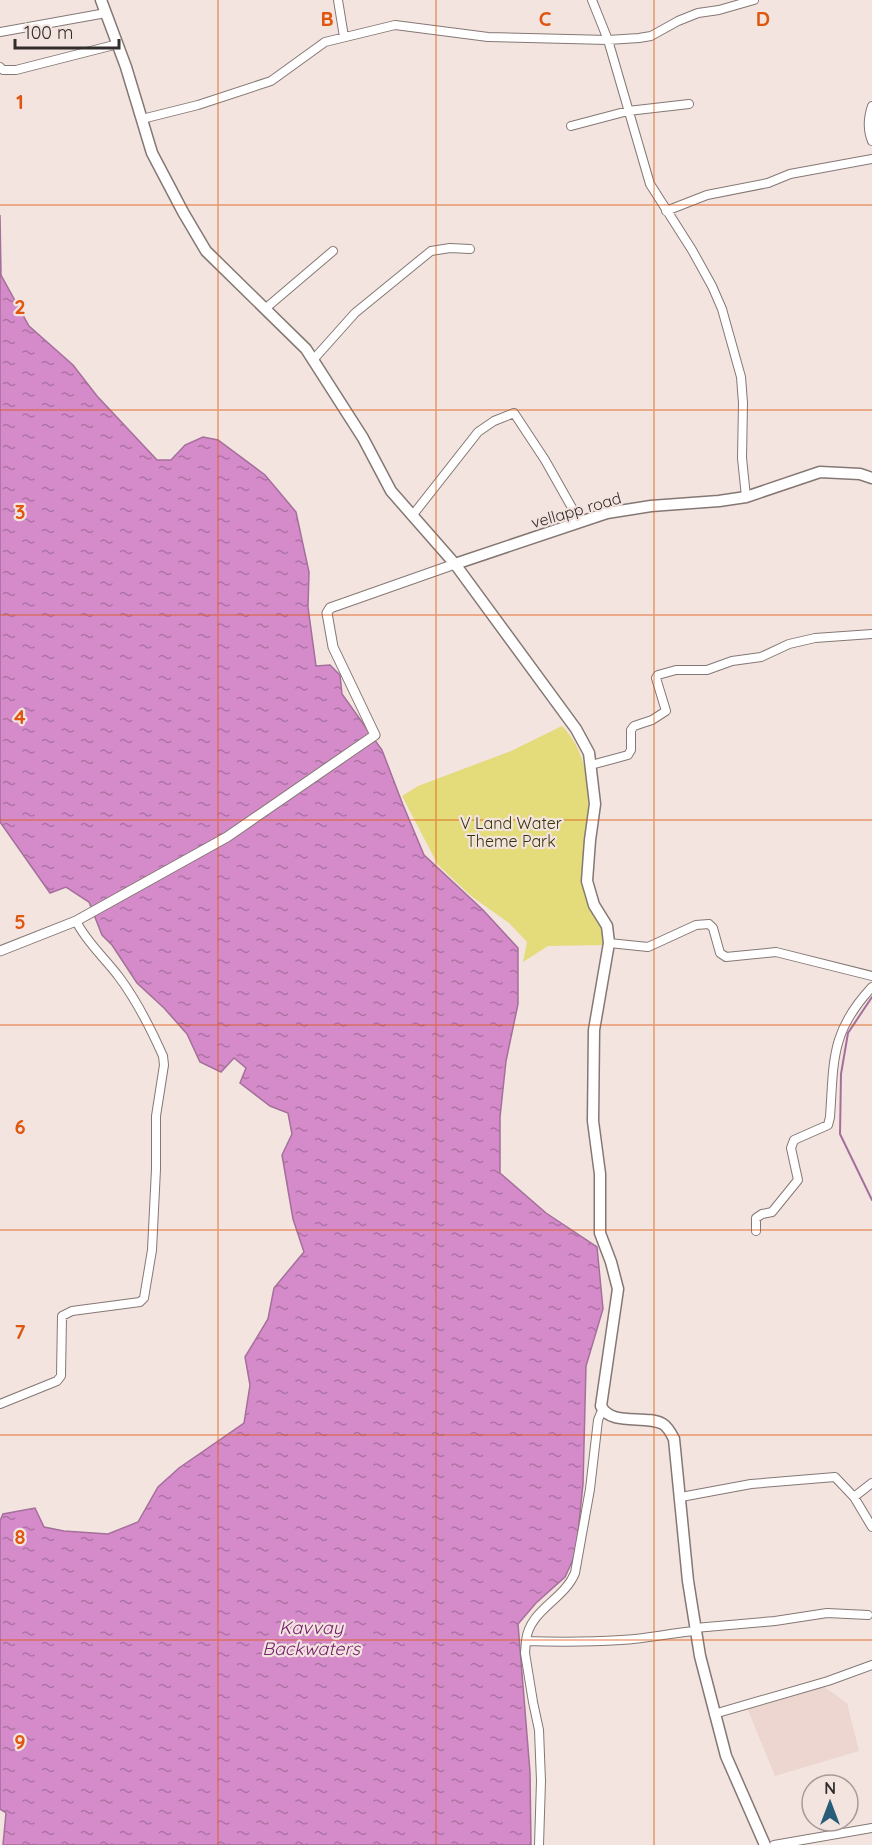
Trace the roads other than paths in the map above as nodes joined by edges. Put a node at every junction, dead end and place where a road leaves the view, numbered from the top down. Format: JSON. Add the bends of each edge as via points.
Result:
{"nodes":[{"id":1,"x":101,"y":0,"type":"edge"},
{"id":2,"x":338,"y":0,"type":"edge"},
{"id":3,"x":592,"y":0,"type":"edge"},
{"id":4,"x":754,"y":0,"type":"edge"},
{"id":5,"x":106,"y":13,"type":"junction"},
{"id":6,"x":0,"y":32,"type":"edge"},
{"id":7,"x":344,"y":37,"type":"junction"},
{"id":8,"x":609,"y":40,"type":"junction"},
{"id":9,"x":118,"y":44,"type":"junction"},
{"id":10,"x":0,"y":67,"type":"edge"},
{"id":11,"x":689,"y":104,"type":"dead end"},
{"id":12,"x":872,"y":106,"type":"edge"},
{"id":13,"x":628,"y":111,"type":"junction"},
{"id":14,"x":142,"y":119,"type":"junction"},
{"id":15,"x":571,"y":126,"type":"dead end"},
{"id":16,"x":872,"y":141,"type":"edge"},
{"id":17,"x":872,"y":159,"type":"edge"},
{"id":18,"x":666,"y":211,"type":"junction"},
{"id":19,"x":470,"y":249,"type":"dead end"},
{"id":20,"x":333,"y":251,"type":"dead end"},
{"id":21,"x":266,"y":308,"type":"junction"},
{"id":22,"x":313,"y":360,"type":"junction"},
{"id":23,"x":872,"y":478,"type":"edge"},
{"id":24,"x":746,"y":497,"type":"junction"},
{"id":25,"x":412,"y":516,"type":"junction"},
{"id":26,"x":580,"y":522,"type":"junction"},
{"id":27,"x":455,"y":564,"type":"junction"},
{"id":28,"x":872,"y":634,"type":"edge"},
{"id":29,"x":591,"y":765,"type":"junction"},
{"id":30,"x":76,"y":921,"type":"junction"},
{"id":31,"x":609,"y":943,"type":"junction"},
{"id":32,"x":0,"y":951,"type":"edge"},
{"id":33,"x":872,"y":976,"type":"edge"},
{"id":34,"x":872,"y":987,"type":"edge"},
{"id":35,"x":756,"y":1231,"type":"dead end"},
{"id":36,"x":0,"y":1404,"type":"edge"},
{"id":37,"x":603,"y":1408,"type":"junction"},
{"id":38,"x":872,"y":1484,"type":"edge"},
{"id":39,"x":681,"y":1497,"type":"junction"},
{"id":40,"x":854,"y":1497,"type":"junction"},
{"id":41,"x":872,"y":1527,"type":"edge"},
{"id":42,"x":868,"y":1615,"type":"dead end"},
{"id":43,"x":696,"y":1630,"type":"junction"},
{"id":44,"x":526,"y":1641,"type":"junction"},
{"id":45,"x":872,"y":1665,"type":"edge"},
{"id":46,"x":714,"y":1714,"type":"junction"},
{"id":47,"x":872,"y":1828,"type":"edge"},
{"id":48,"x":539,"y":1845,"type":"edge"},
{"id":49,"x":765,"y":1845,"type":"edge"},
{"id":50,"x":774,"y":1845,"type":"edge"}],
"edges":[{"from":1,"to":5,"type":"main road"},
{"from":2,"to":7,"type":"street"},
{"from":3,"to":8,"type":"street"},
{"from":4,"to":8,"type":"street","via":[[698,13],[651,36]]},
{"from":5,"to":6,"type":"street"},
{"from":5,"to":9,"type":"main road"},
{"from":7,"to":8,"type":"street","via":[[395,25],[488,37]]},
{"from":7,"to":14,"type":"street","via":[[325,42],[272,81]]},
{"from":8,"to":13,"type":"street"},
{"from":9,"to":10,"type":"street","via":[[16,70]]},
{"from":9,"to":14,"type":"main road"},
{"from":11,"to":13,"type":"street"},
{"from":12,"to":16,"type":"street","via":[[868,121]]},
{"from":13,"to":15,"type":"street"},
{"from":13,"to":18,"type":"street","via":[[650,184]]},
{"from":14,"to":21,"type":"main road","via":[[152,153],[206,251]]},
{"from":17,"to":18,"type":"street","via":[[790,174],[768,183],[707,195]]},
{"from":18,"to":24,"type":"street","via":[[692,250],[722,309],[741,377]]},
{"from":19,"to":22,"type":"street","via":[[431,251],[355,313]]},
{"from":20,"to":21,"type":"street"},
{"from":21,"to":22,"type":"main road"},
{"from":22,"to":25,"type":"main road","via":[[363,438],[391,491]]},
{"from":23,"to":24,"type":"main road","name":"vellapp road","via":[[819,472]]},
{"from":24,"to":26,"type":"main road","name":"vellapp road","via":[[651,506]]},
{"from":25,"to":26,"type":"street","via":[[478,432],[514,413]]},
{"from":25,"to":27,"type":"main road"},
{"from":26,"to":27,"type":"main road","name":"vellapp road"},
{"from":27,"to":29,"type":"main road","via":[[576,729]]},
{"from":27,"to":30,"type":"street","name":"vellapp road","via":[[330,608],[327,613],[333,647],[375,735],[244,827]]},
{"from":28,"to":29,"type":"street","via":[[807,640],[779,647],[761,657],[706,670],[676,670],[658,675],[666,711],[634,726],[628,755]]},
{"from":29,"to":31,"type":"main road","via":[[595,804],[587,882],[594,905],[607,926]]},
{"from":30,"to":32,"type":"street"},
{"from":30,"to":36,"type":"street","via":[[82,934],[120,978],[163,1056],[156,1116],[150,1270],[140,1302],[72,1311],[62,1316],[61,1376]]},
{"from":31,"to":33,"type":"street","via":[[648,947],[696,925],[709,924],[720,954],[726,957],[776,952]]},
{"from":31,"to":37,"type":"main road","via":[[594,1030],[592,1082],[600,1174],[600,1233],[618,1289]]},
{"from":34,"to":35,"type":"street","via":[[845,1023],[836,1047],[828,1125],[794,1140],[791,1148],[798,1180],[772,1212],[756,1218]]},
{"from":37,"to":39,"type":"main road","via":[[615,1416],[657,1422],[668,1428],[674,1439]]},
{"from":37,"to":44,"type":"street","via":[[575,1574],[531,1624]]},
{"from":38,"to":40,"type":"street"},
{"from":39,"to":40,"type":"street","via":[[751,1484],[835,1477]]},
{"from":39,"to":43,"type":"main road"},
{"from":40,"to":41,"type":"street"},
{"from":42,"to":43,"type":"street","via":[[827,1613]]},
{"from":43,"to":44,"type":"street","via":[[622,1640]]},
{"from":43,"to":46,"type":"main road"},
{"from":44,"to":48,"type":"street","via":[[539,1730]]},
{"from":45,"to":46,"type":"street"},
{"from":46,"to":49,"type":"main road","via":[[726,1756]]},
{"from":47,"to":50,"type":"street"}]}
